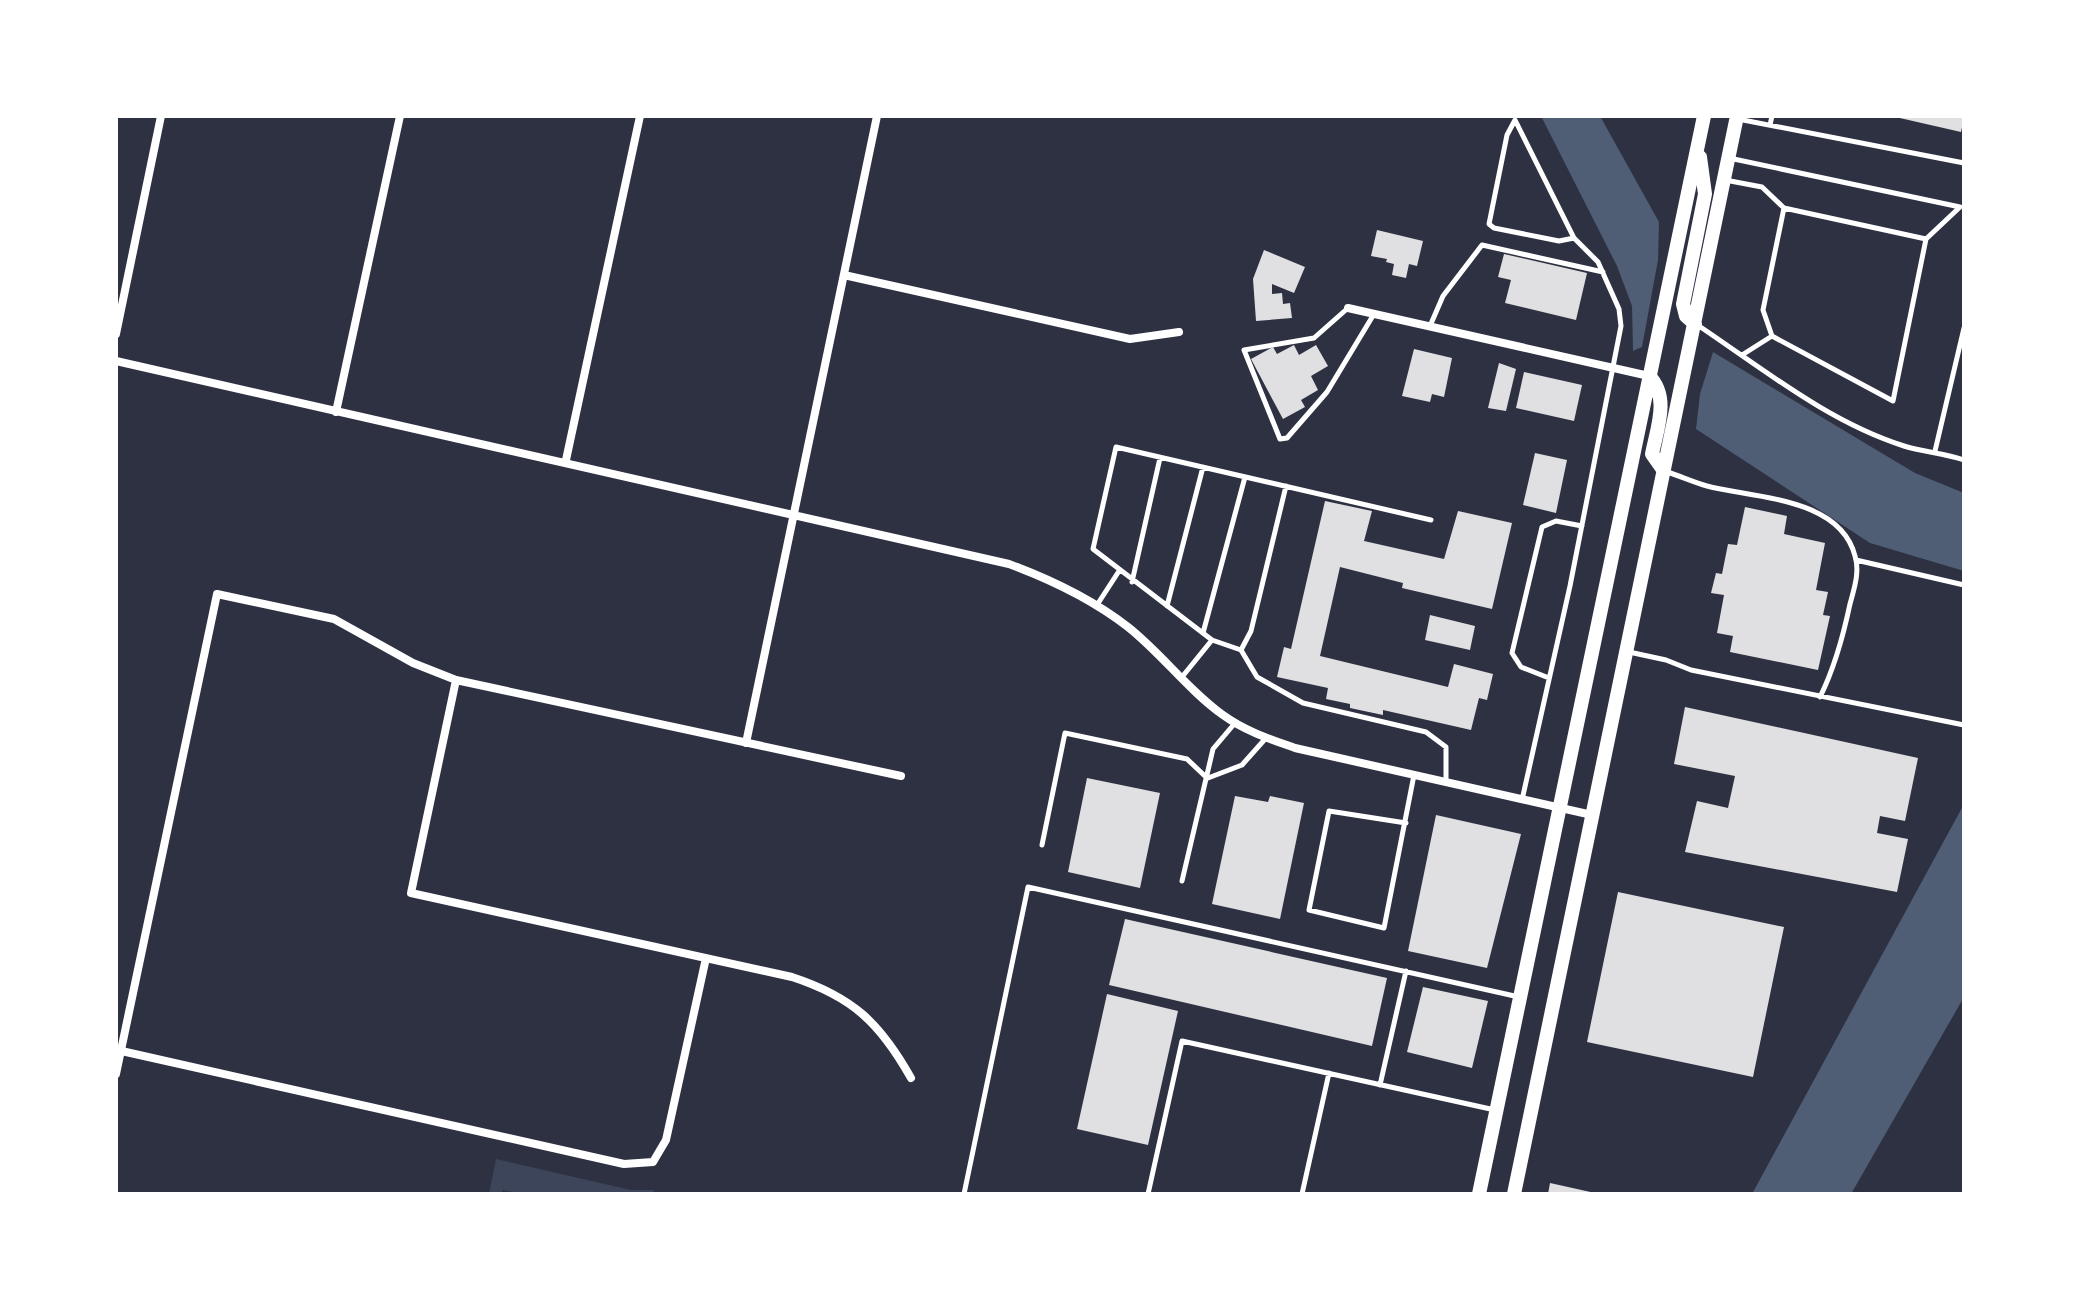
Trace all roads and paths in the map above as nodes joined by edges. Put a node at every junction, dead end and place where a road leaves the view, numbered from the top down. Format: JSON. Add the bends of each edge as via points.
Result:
{"nodes":[{"id":1,"x":161,"y":116,"type":"edge"},
{"id":2,"x":400,"y":116,"type":"edge"},
{"id":3,"x":640,"y":116,"type":"edge"},
{"id":4,"x":877,"y":116,"type":"edge"},
{"id":5,"x":1704,"y":116,"type":"edge"},
{"id":6,"x":1772,"y":116,"type":"edge"},
{"id":7,"x":1737,"y":117,"type":"edge"},
{"id":8,"x":1514,"y":118,"type":"edge"},
{"id":9,"x":1770,"y":125,"type":"junction"},
{"id":10,"x":1698,"y":145,"type":"junction"},
{"id":11,"x":1728,"y":158,"type":"junction"},
{"id":12,"x":1964,"y":163,"type":"edge"},
{"id":13,"x":1724,"y":180,"type":"junction"},
{"id":14,"x":1784,"y":208,"type":"junction"},
{"id":15,"x":1962,"y":208,"type":"edge"},
{"id":16,"x":1574,"y":238,"type":"junction"},
{"id":17,"x":1926,"y":239,"type":"junction"},
{"id":18,"x":1603,"y":272,"type":"junction"},
{"id":19,"x":844,"y":275,"type":"junction"},
{"id":20,"x":1348,"y":308,"type":"joint"},
{"id":21,"x":1374,"y":314,"type":"junction"},
{"id":22,"x":1695,"y":324,"type":"junction"},
{"id":23,"x":1430,"y":326,"type":"junction"},
{"id":24,"x":1964,"y":328,"type":"edge"},
{"id":25,"x":1179,"y":332,"type":"dead end"},
{"id":26,"x":116,"y":334,"type":"edge"},
{"id":27,"x":1772,"y":336,"type":"junction"},
{"id":28,"x":1742,"y":355,"type":"junction"},
{"id":29,"x":116,"y":361,"type":"edge"},
{"id":30,"x":1615,"y":368,"type":"junction"},
{"id":31,"x":1649,"y":376,"type":"junction"},
{"id":32,"x":336,"y":412,"type":"junction"},
{"id":33,"x":1935,"y":451,"type":"junction"},
{"id":34,"x":1160,"y":458,"type":"junction"},
{"id":35,"x":566,"y":460,"type":"junction"},
{"id":36,"x":1964,"y":460,"type":"edge"},
{"id":37,"x":1203,"y":467,"type":"junction"},
{"id":38,"x":1664,"y":471,"type":"junction"},
{"id":39,"x":1245,"y":477,"type":"junction"},
{"id":40,"x":1286,"y":486,"type":"junction"},
{"id":41,"x":793,"y":514,"type":"junction"},
{"id":42,"x":1431,"y":520,"type":"dead end"},
{"id":43,"x":1582,"y":526,"type":"junction"},
{"id":44,"x":1856,"y":560,"type":"junction"},
{"id":45,"x":1119,"y":571,"type":"junction"},
{"id":46,"x":1132,"y":582,"type":"junction"},
{"id":47,"x":1964,"y":585,"type":"edge"},
{"id":48,"x":1097,"y":605,"type":"junction"},
{"id":49,"x":1167,"y":606,"type":"junction"},
{"id":50,"x":1203,"y":633,"type":"junction"},
{"id":51,"x":1212,"y":640,"type":"junction"},
{"id":52,"x":1241,"y":650,"type":"junction"},
{"id":53,"x":1626,"y":651,"type":"junction"},
{"id":54,"x":1182,"y":677,"type":"junction"},
{"id":55,"x":1549,"y":678,"type":"junction"},
{"id":56,"x":456,"y":680,"type":"junction"},
{"id":57,"x":1820,"y":697,"type":"junction"},
{"id":58,"x":1236,"y":722,"type":"junction"},
{"id":59,"x":1964,"y":725,"type":"edge"},
{"id":60,"x":1266,"y":738,"type":"junction"},
{"id":61,"x":746,"y":743,"type":"junction"},
{"id":62,"x":1414,"y":775,"type":"junction"},
{"id":63,"x":901,"y":776,"type":"dead end"},
{"id":64,"x":1207,"y":778,"type":"junction"},
{"id":65,"x":1446,"y":782,"type":"junction"},
{"id":66,"x":1522,"y":800,"type":"junction"},
{"id":67,"x":1560,"y":808,"type":"junction"},
{"id":68,"x":1592,"y":815,"type":"junction"},
{"id":69,"x":1406,"y":823,"type":"junction"},
{"id":70,"x":1042,"y":845,"type":"dead end"},
{"id":71,"x":1182,"y":881,"type":"dead end"},
{"id":72,"x":706,"y":958,"type":"junction"},
{"id":73,"x":1406,"y":971,"type":"junction"},
{"id":74,"x":1520,"y":997,"type":"junction"},
{"id":75,"x":118,"y":1050,"type":"edge"},
{"id":76,"x":1329,"y":1073,"type":"junction"},
{"id":77,"x":116,"y":1074,"type":"edge"},
{"id":78,"x":911,"y":1078,"type":"dead end"},
{"id":79,"x":1380,"y":1085,"type":"junction"},
{"id":80,"x":1496,"y":1110,"type":"junction"},
{"id":81,"x":964,"y":1194,"type":"edge"},
{"id":82,"x":1148,"y":1194,"type":"edge"},
{"id":83,"x":1302,"y":1194,"type":"edge"},
{"id":84,"x":1479,"y":1194,"type":"edge"},
{"id":85,"x":1514,"y":1194,"type":"edge"}],
"edges":[{"from":1,"to":26,"type":"street"},
{"from":2,"to":32,"type":"street"},
{"from":3,"to":35,"type":"street"},
{"from":4,"to":19,"type":"street"},
{"from":5,"to":10,"type":"main road"},
{"from":6,"to":9,"type":"lane"},
{"from":7,"to":9,"type":"lane"},
{"from":7,"to":11,"type":"main road"},
{"from":8,"to":16,"type":"lane"},
{"from":8,"to":16,"type":"lane","via":[[1489,224],[1559,241]]},
{"from":9,"to":12,"type":"lane"},
{"from":10,"to":22,"type":"main road","via":[[1705,194],[1683,304]]},
{"from":10,"to":31,"type":"main road"},
{"from":11,"to":13,"type":"main road"},
{"from":11,"to":15,"type":"lane"},
{"from":13,"to":14,"type":"lane","via":[[1762,187]]},
{"from":13,"to":22,"type":"main road"},
{"from":14,"to":17,"type":"lane"},
{"from":14,"to":27,"type":"lane","via":[[1763,310]]},
{"from":15,"to":17,"type":"lane"},
{"from":16,"to":18,"type":"lane"},
{"from":17,"to":27,"type":"lane","via":[[1893,401]]},
{"from":18,"to":23,"type":"lane","via":[[1482,245],[1443,296]]},
{"from":18,"to":30,"type":"lane","via":[[1620,318]]},
{"from":19,"to":25,"type":"street","via":[[1130,339]]},
{"from":19,"to":41,"type":"street"},
{"from":20,"to":21,"type":"street"},
{"from":20,"to":21,"type":"lane","via":[[1314,338],[1244,350],[1280,439],[1287,438],[1327,392]]},
{"from":21,"to":23,"type":"street"},
{"from":22,"to":28,"type":"lane"},
{"from":22,"to":38,"type":"main road"},
{"from":23,"to":30,"type":"street"},
{"from":24,"to":33,"type":"lane"},
{"from":27,"to":28,"type":"lane"},
{"from":28,"to":33,"type":"lane","via":[[1843,420],[1906,447]]},
{"from":29,"to":32,"type":"street"},
{"from":30,"to":31,"type":"street"},
{"from":30,"to":43,"type":"lane"},
{"from":31,"to":38,"type":"main road","via":[[1662,404],[1652,454]]},
{"from":31,"to":67,"type":"main road"},
{"from":32,"to":35,"type":"street"},
{"from":33,"to":36,"type":"lane"},
{"from":34,"to":37,"type":"lane"},
{"from":34,"to":45,"type":"lane","via":[[1116,447],[1093,549]]},
{"from":34,"to":46,"type":"lane"},
{"from":35,"to":41,"type":"street"},
{"from":37,"to":39,"type":"lane"},
{"from":37,"to":49,"type":"lane"},
{"from":38,"to":44,"type":"lane","via":[[1815,512],[1847,539]]},
{"from":38,"to":53,"type":"main road"},
{"from":39,"to":40,"type":"lane"},
{"from":39,"to":50,"type":"lane"},
{"from":40,"to":42,"type":"lane"},
{"from":40,"to":52,"type":"lane","via":[[1251,631]]},
{"from":41,"to":48,"type":"street","via":[[1009,564]]},
{"from":41,"to":61,"type":"street"},
{"from":43,"to":55,"type":"lane"},
{"from":43,"to":55,"type":"lane","via":[[1556,521],[1542,527],[1512,653],[1521,667]]},
{"from":44,"to":47,"type":"lane"},
{"from":44,"to":57,"type":"lane","via":[[1836,664]]},
{"from":45,"to":46,"type":"lane"},
{"from":45,"to":48,"type":"lane"},
{"from":46,"to":49,"type":"lane"},
{"from":48,"to":54,"type":"street","via":[[1154,648]]},
{"from":49,"to":50,"type":"lane"},
{"from":50,"to":51,"type":"lane"},
{"from":51,"to":52,"type":"lane"},
{"from":51,"to":54,"type":"lane"},
{"from":52,"to":65,"type":"lane","via":[[1257,677],[1303,703],[1426,732],[1446,747]]},
{"from":53,"to":57,"type":"lane"},
{"from":53,"to":68,"type":"main road"},
{"from":54,"to":58,"type":"street"},
{"from":55,"to":66,"type":"lane"},
{"from":56,"to":61,"type":"street"},
{"from":56,"to":72,"type":"street","via":[[411,893]]},
{"from":56,"to":75,"type":"street","via":[[413,663],[334,619],[217,594]]},
{"from":57,"to":59,"type":"lane"},
{"from":58,"to":60,"type":"street"},
{"from":58,"to":64,"type":"lane","via":[[1213,749]]},
{"from":60,"to":62,"type":"street"},
{"from":60,"to":64,"type":"lane","via":[[1242,765]]},
{"from":61,"to":63,"type":"street"},
{"from":62,"to":65,"type":"street"},
{"from":62,"to":69,"type":"lane"},
{"from":64,"to":70,"type":"lane","via":[[1187,759],[1065,733]]},
{"from":64,"to":71,"type":"lane"},
{"from":65,"to":66,"type":"street"},
{"from":66,"to":67,"type":"street"},
{"from":67,"to":68,"type":"street"},
{"from":67,"to":74,"type":"main road"},
{"from":68,"to":85,"type":"main road"},
{"from":69,"to":69,"type":"lane","via":[[1384,928],[1309,910],[1329,811]]},
{"from":72,"to":75,"type":"street","via":[[666,1140],[653,1162],[624,1164]]},
{"from":72,"to":78,"type":"street","via":[[831,990],[890,1040]]},
{"from":73,"to":74,"type":"lane"},
{"from":73,"to":79,"type":"lane"},
{"from":73,"to":81,"type":"lane","via":[[1028,887]]},
{"from":74,"to":80,"type":"main road"},
{"from":75,"to":77,"type":"street"},
{"from":76,"to":79,"type":"lane"},
{"from":76,"to":82,"type":"lane","via":[[1182,1041]]},
{"from":76,"to":83,"type":"lane"},
{"from":79,"to":80,"type":"lane"},
{"from":80,"to":84,"type":"main road"}]}
